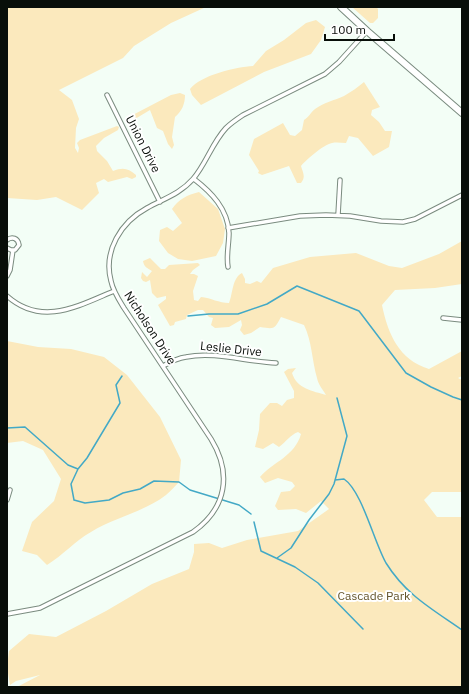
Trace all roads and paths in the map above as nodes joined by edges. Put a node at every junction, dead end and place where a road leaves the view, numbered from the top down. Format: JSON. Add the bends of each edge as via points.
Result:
{"nodes":[{"id":1,"x":341,"y":7,"type":"edge"},
{"id":2,"x":367,"y":31,"type":"junction"},
{"id":3,"x":107,"y":95,"type":"dead end"},
{"id":4,"x":462,"y":113,"type":"edge"},
{"id":5,"x":194,"y":179,"type":"junction"},
{"id":6,"x":340,"y":180,"type":"dead end"},
{"id":7,"x":462,"y":195,"type":"edge"},
{"id":8,"x":160,"y":202,"type":"junction"},
{"id":9,"x":338,"y":215,"type":"junction"},
{"id":10,"x":228,"y":228,"type":"junction"},
{"id":11,"x":7,"y":240,"type":"edge"},
{"id":12,"x":7,"y":248,"type":"edge"},
{"id":13,"x":13,"y":250,"type":"junction"},
{"id":14,"x":228,"y":267,"type":"dead end"},
{"id":15,"x":7,"y":276,"type":"edge"},
{"id":16,"x":114,"y":291,"type":"junction"},
{"id":17,"x":7,"y":296,"type":"edge"},
{"id":18,"x":443,"y":318,"type":"dead end"},
{"id":19,"x":462,"y":320,"type":"edge"},
{"id":20,"x":276,"y":363,"type":"dead end"},
{"id":21,"x":163,"y":366,"type":"junction"},
{"id":22,"x":10,"y":490,"type":"dead end"},
{"id":23,"x":7,"y":500,"type":"edge"},
{"id":24,"x":7,"y":614,"type":"edge"}],
"edges":[{"from":1,"to":2,"type":"main road"},
{"from":2,"to":4,"type":"main road"},
{"from":2,"to":5,"type":"street","name":"Nicholson Drive","via":[[325,74],[233,122],[219,137]]},
{"from":3,"to":8,"type":"street","name":"Union Drive"},
{"from":5,"to":8,"type":"street","name":"Nicholson Drive","via":[[179,192]]},
{"from":5,"to":10,"type":"street","via":[[215,198]]},
{"from":6,"to":9,"type":"street"},
{"from":7,"to":9,"type":"street","via":[[415,219],[403,222]]},
{"from":8,"to":16,"type":"street","name":"Nicholson Drive","via":[[134,216],[118,234],[109,265]]},
{"from":9,"to":10,"type":"street","via":[[300,216]]},
{"from":10,"to":14,"type":"street"},
{"from":11,"to":13,"type":"street","via":[[12,237],[18,240],[18,247]]},
{"from":12,"to":13,"type":"street"},
{"from":13,"to":15,"type":"street"},
{"from":16,"to":17,"type":"street","via":[[72,309],[54,312],[31,310]]},
{"from":16,"to":21,"type":"street","name":"Nicholson Drive"},
{"from":18,"to":19,"type":"street"},
{"from":20,"to":21,"type":"street","name":"Leslie Drive","via":[[195,356],[181,358]]},
{"from":21,"to":24,"type":"street","name":"Nicholson Drive","via":[[216,448],[221,460],[224,479],[221,496],[213,512],[193,532],[40,608]]},
{"from":22,"to":23,"type":"street"}]}
